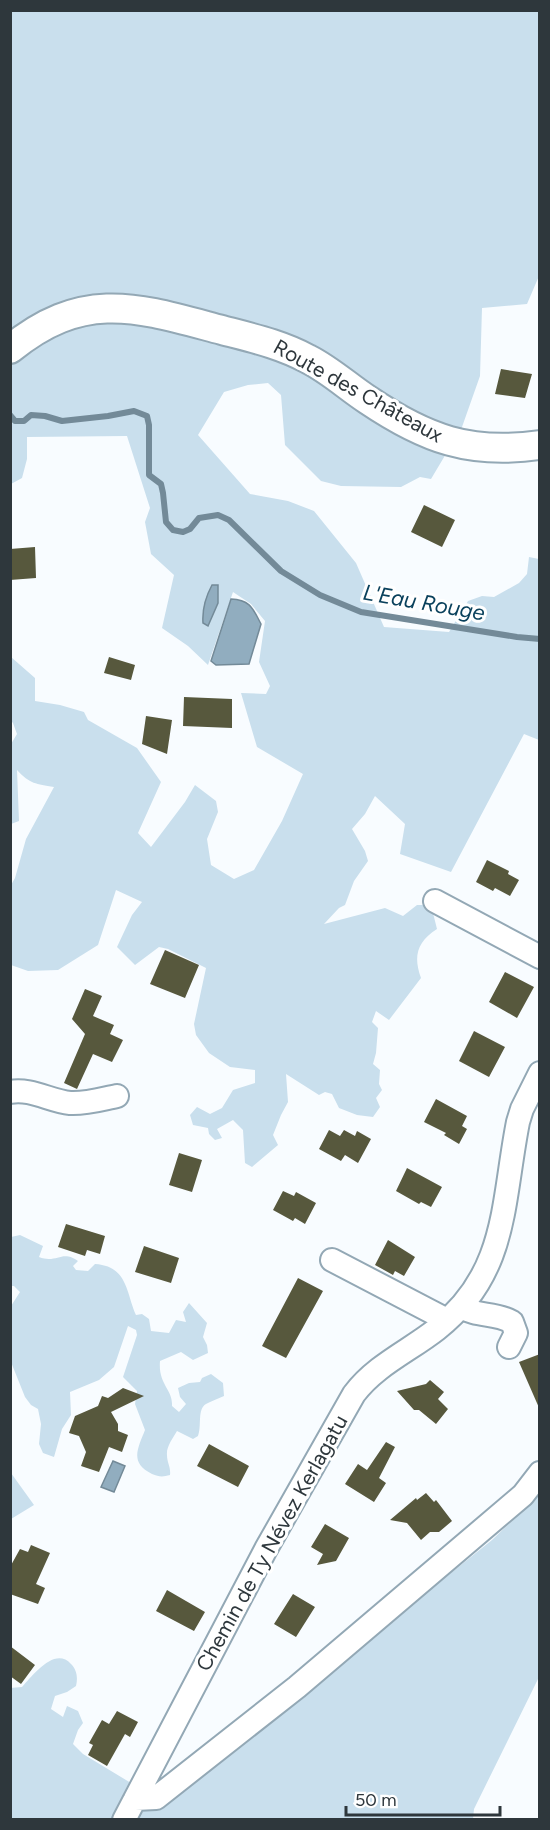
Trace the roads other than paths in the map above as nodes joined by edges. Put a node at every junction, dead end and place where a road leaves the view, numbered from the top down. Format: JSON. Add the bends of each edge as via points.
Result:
{"nodes":[{"id":1,"x":10,"y":349,"type":"edge"},
{"id":2,"x":540,"y":445,"type":"edge"},
{"id":3,"x":435,"y":901,"type":"dead end"},
{"id":4,"x":540,"y":957,"type":"edge"},
{"id":5,"x":540,"y":1073,"type":"edge"},
{"id":6,"x":10,"y":1092,"type":"edge"},
{"id":7,"x":117,"y":1096,"type":"dead end"},
{"id":8,"x":332,"y":1260,"type":"dead end"},
{"id":9,"x":454,"y":1314,"type":"junction"},
{"id":10,"x":509,"y":1347,"type":"dead end"},
{"id":11,"x":540,"y":1473,"type":"edge"},
{"id":12,"x":135,"y":1799,"type":"junction"},
{"id":13,"x":124,"y":1820,"type":"edge"}],
"edges":[{"from":1,"to":2,"type":"street","name":"Route des Châteaux","via":[[41,328],[80,312],[114,307],[135,309],[284,347],[323,368],[392,415],[441,440],[492,449]]},
{"from":3,"to":4,"type":"street"},
{"from":5,"to":9,"type":"street","name":"Chemin de Ty Névez Kerlagatu","via":[[518,1122],[495,1251],[481,1279]]},
{"from":6,"to":7,"type":"street","via":[[23,1091],[71,1103]]},
{"from":8,"to":9,"type":"street"},
{"from":9,"to":10,"type":"street","via":[[496,1316],[512,1322],[516,1333]]},
{"from":9,"to":12,"type":"street","name":"Chemin de Ty Névez Kerlagatu","via":[[379,1368],[354,1394],[266,1549]]},
{"from":11,"to":12,"type":"street","via":[[523,1496],[297,1687],[156,1798]]},
{"from":12,"to":13,"type":"street","name":"Chemin de Ty Névez Kerlagatu"}]}
